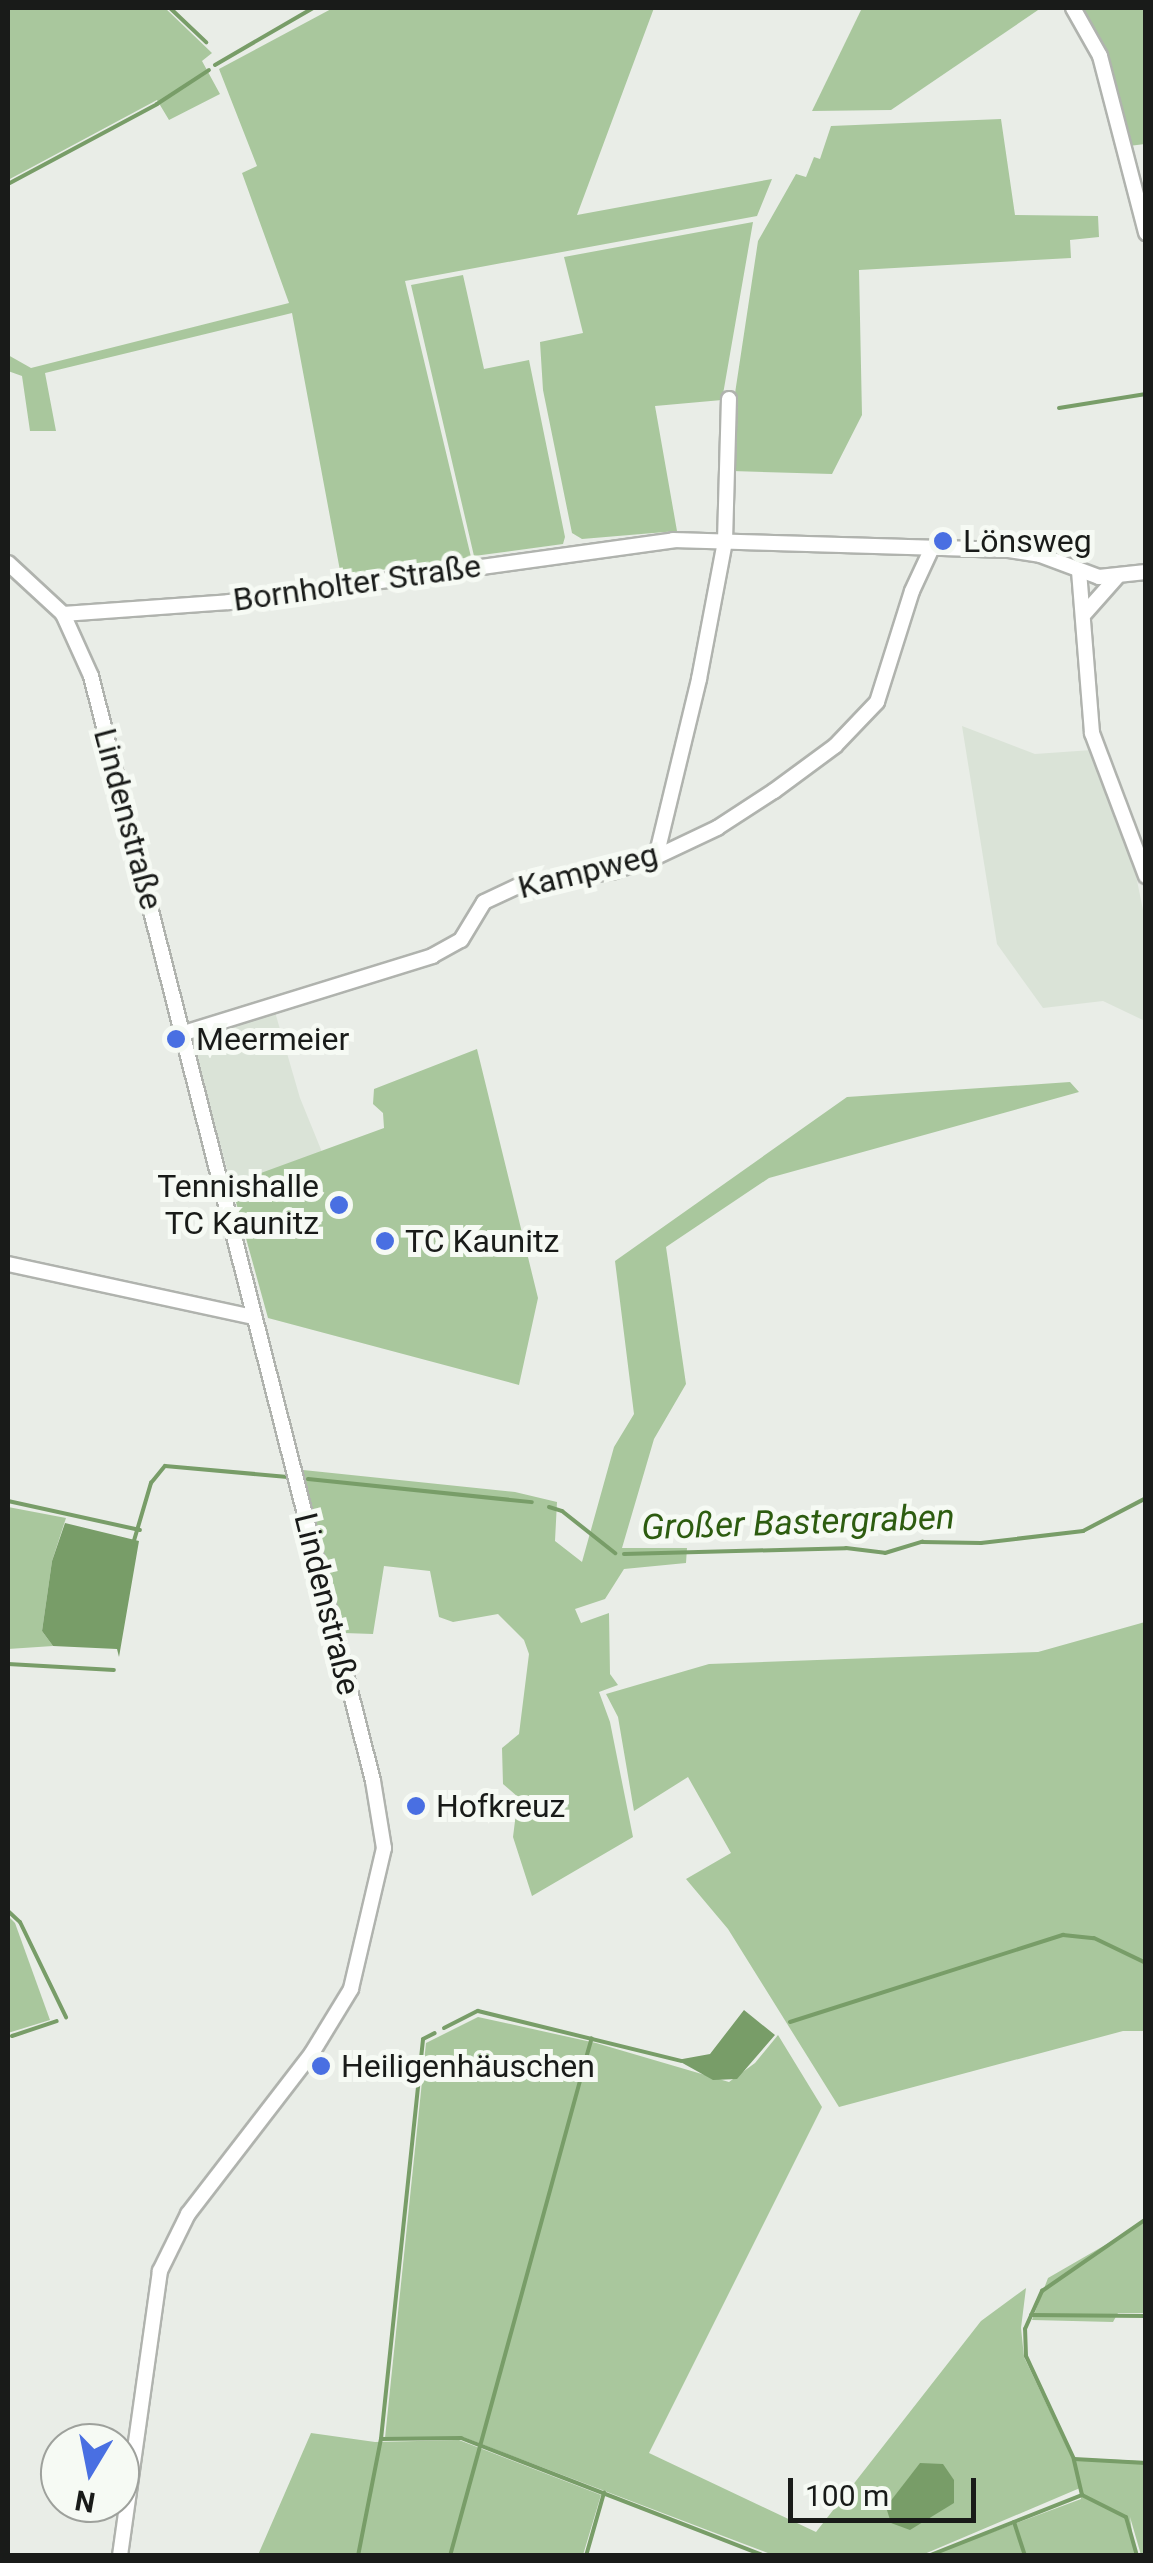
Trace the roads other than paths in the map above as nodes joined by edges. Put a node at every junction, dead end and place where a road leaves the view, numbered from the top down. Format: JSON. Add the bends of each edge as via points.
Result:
{"nodes":[{"id":1,"x":1073,"y":8,"type":"edge"},
{"id":2,"x":1146,"y":233,"type":"edge"},
{"id":3,"x":729,"y":399,"type":"dead end"},
{"id":4,"x":725,"y":541,"type":"junction"},
{"id":5,"x":932,"y":548,"type":"junction"},
{"id":6,"x":8,"y":563,"type":"edge"},
{"id":7,"x":1079,"y":572,"type":"junction"},
{"id":8,"x":1146,"y":572,"type":"edge"},
{"id":9,"x":1117,"y":577,"type":"junction"},
{"id":10,"x":1085,"y":613,"type":"junction"},
{"id":11,"x":63,"y":614,"type":"junction"},
{"id":12,"x":656,"y":857,"type":"junction"},
{"id":13,"x":1146,"y":876,"type":"edge"},
{"id":14,"x":184,"y":1032,"type":"junction"},
{"id":15,"x":8,"y":1264,"type":"edge"},
{"id":16,"x":254,"y":1317,"type":"junction"},
{"id":17,"x":120,"y":2556,"type":"edge"}],
"edges":[{"from":1,"to":2,"type":"street","via":[[1100,56]]},
{"from":3,"to":4,"type":"street"},
{"from":4,"to":5,"type":"street","name":"Bornholter Straße"},
{"from":4,"to":11,"type":"street","name":"Bornholter Straße","via":[[642,542],[229,602]]},
{"from":4,"to":12,"type":"street"},
{"from":5,"to":7,"type":"street","name":"Bornholter Straße","via":[[1040,555]]},
{"from":5,"to":12,"type":"street","name":"Kampweg","via":[[887,678],[859,724],[760,800]]},
{"from":6,"to":11,"type":"street"},
{"from":7,"to":9,"type":"street","name":"Bornholter Straße"},
{"from":7,"to":10,"type":"street"},
{"from":8,"to":9,"type":"street","name":"Bornholter Straße"},
{"from":9,"to":10,"type":"street"},
{"from":10,"to":13,"type":"street","via":[[1092,733]]},
{"from":11,"to":14,"type":"street","name":"Lindenstraße","via":[[91,676]]},
{"from":12,"to":14,"type":"street","name":"Kampweg","via":[[611,872],[519,886],[484,902],[460,940],[432,956]]},
{"from":14,"to":16,"type":"street","name":"Lindenstraße"},
{"from":15,"to":16,"type":"street"},
{"from":16,"to":17,"type":"street","name":"Lindenstraße","via":[[373,1782],[384,1848],[351,1989],[312,2053],[188,2214],[160,2271]]}]}
